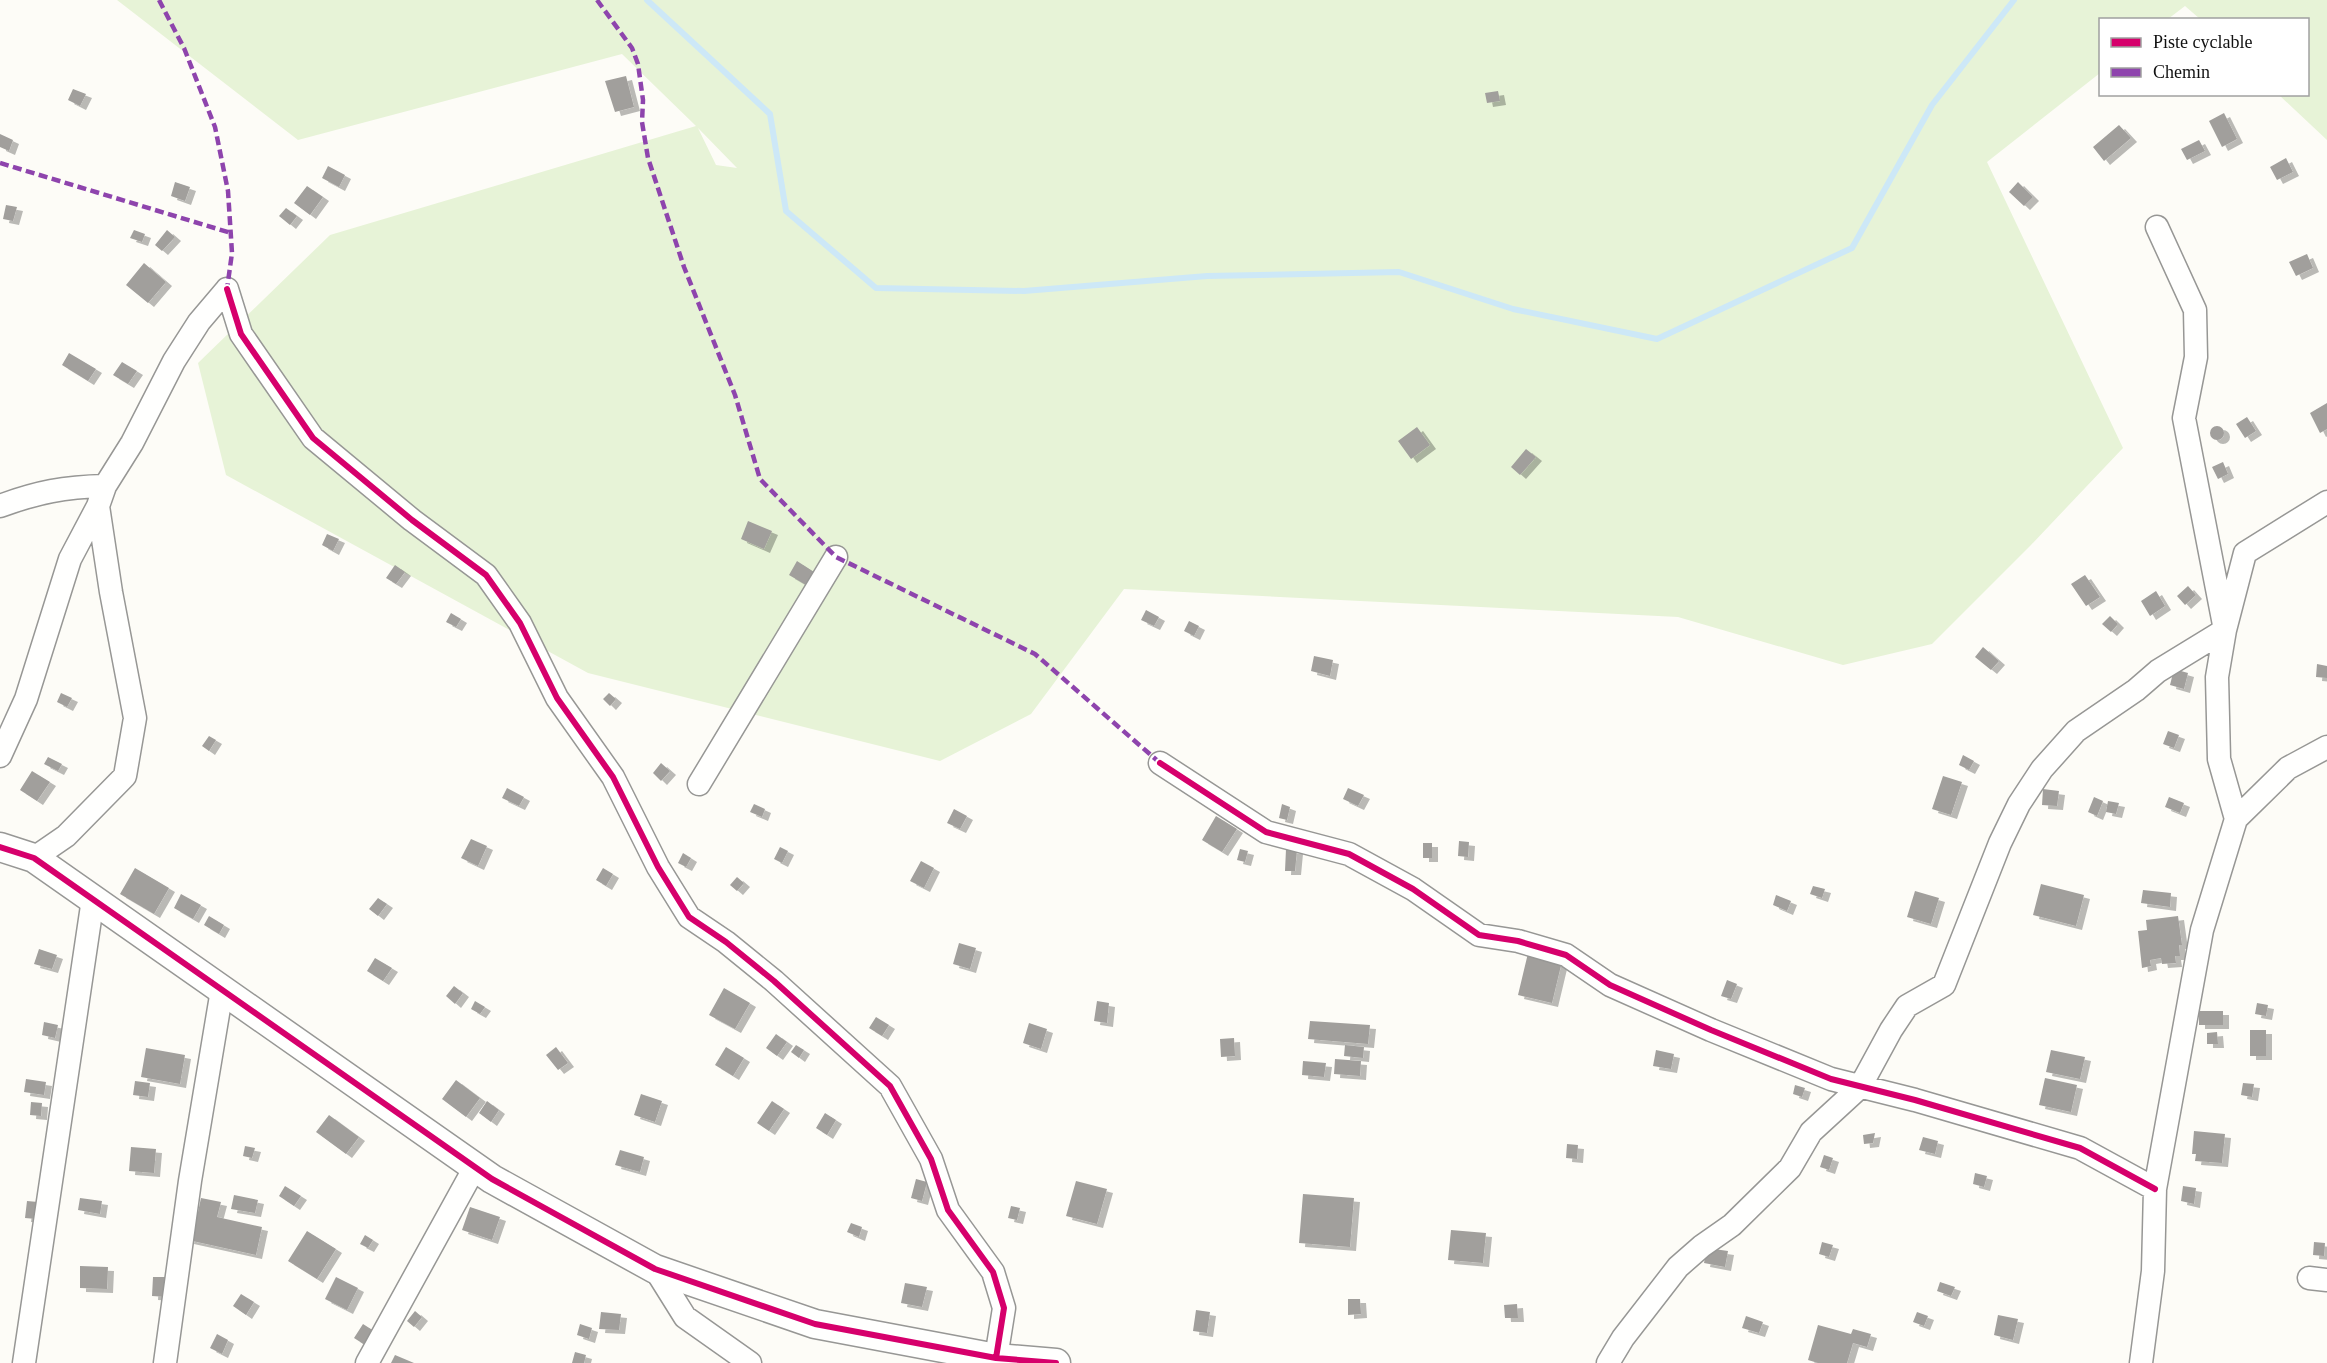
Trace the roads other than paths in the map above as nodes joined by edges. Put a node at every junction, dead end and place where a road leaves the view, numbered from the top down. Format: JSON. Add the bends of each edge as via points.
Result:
{"nodes":[{"id":1,"x":2157,"y":227,"type":"dead end"},
{"id":2,"x":102,"y":496,"type":"junction"},
{"id":3,"x":2327,"y":502,"type":"edge"},
{"id":4,"x":0,"y":506,"type":"edge"},
{"id":5,"x":836,"y":557,"type":"dead end"},
{"id":6,"x":2225,"y":630,"type":"junction"},
{"id":7,"x":2327,"y":747,"type":"edge"},
{"id":8,"x":0,"y":756,"type":"edge"},
{"id":9,"x":1160,"y":763,"type":"dead end"},
{"id":10,"x":699,"y":784,"type":"dead end"},
{"id":11,"x":2236,"y":819,"type":"junction"},
{"id":12,"x":0,"y":847,"type":"edge"},
{"id":13,"x":34,"y":858,"type":"junction"},
{"id":14,"x":93,"y":899,"type":"junction"},
{"id":15,"x":222,"y":990,"type":"junction"},
{"id":16,"x":1860,"y":1087,"type":"junction"},
{"id":17,"x":475,"y":1167,"type":"junction"},
{"id":18,"x":2156,"y":1189,"type":"junction"},
{"id":19,"x":655,"y":1269,"type":"junction"},
{"id":20,"x":996,"y":1358,"type":"junction"},
{"id":21,"x":24,"y":1363,"type":"edge"},
{"id":22,"x":165,"y":1363,"type":"edge"},
{"id":23,"x":367,"y":1363,"type":"edge"},
{"id":24,"x":750,"y":1363,"type":"edge"},
{"id":25,"x":1056,"y":1363,"type":"edge"},
{"id":26,"x":1608,"y":1363,"type":"edge"},
{"id":27,"x":2140,"y":1363,"type":"edge"}],
"edges":[{"from":1,"to":6,"type":"street","via":[[2195,310],[2196,357],[2184,418]]},
{"from":2,"to":4,"type":"street","via":[[69,487]]},
{"from":2,"to":8,"type":"street","via":[[70,559],[26,699]]},
{"from":2,"to":13,"type":"street","via":[[111,592],[135,718],[125,776],[66,836]]},
{"from":2,"to":20,"type":"street","via":[[174,361],[227,289],[241,334],[313,438],[486,575],[520,623],[557,698],[613,777],[658,867],[689,916],[774,981],[890,1086],[931,1159],[948,1210],[993,1272],[1004,1308]]},
{"from":3,"to":6,"type":"street","via":[[2245,553]]},
{"from":5,"to":10,"type":"street"},
{"from":6,"to":11,"type":"street","via":[[2217,677],[2219,759]]},
{"from":6,"to":16,"type":"street","via":[[2158,670],[2076,731],[2042,769],[2000,843],[1944,985],[1907,1006]]},
{"from":7,"to":11,"type":"street","via":[[2288,768]]},
{"from":9,"to":16,"type":"street","via":[[1266,832],[1349,854],[1413,889],[1479,935],[1566,955],[1630,994],[1831,1079]]},
{"from":11,"to":18,"type":"street","via":[[2202,930]]},
{"from":12,"to":13,"type":"street"},
{"from":13,"to":14,"type":"street"},
{"from":14,"to":15,"type":"street"},
{"from":14,"to":21,"type":"street"},
{"from":15,"to":17,"type":"street"},
{"from":15,"to":22,"type":"street"},
{"from":16,"to":18,"type":"street","via":[[2080,1148]]},
{"from":16,"to":26,"type":"street","via":[[1811,1132],[1790,1168],[1732,1226],[1678,1267]]},
{"from":17,"to":19,"type":"street"},
{"from":17,"to":23,"type":"street"},
{"from":18,"to":27,"type":"street","via":[[2153,1271]]},
{"from":19,"to":20,"type":"street","via":[[815,1324]]},
{"from":19,"to":24,"type":"street","via":[[686,1317]]},
{"from":20,"to":25,"type":"street"}]}
